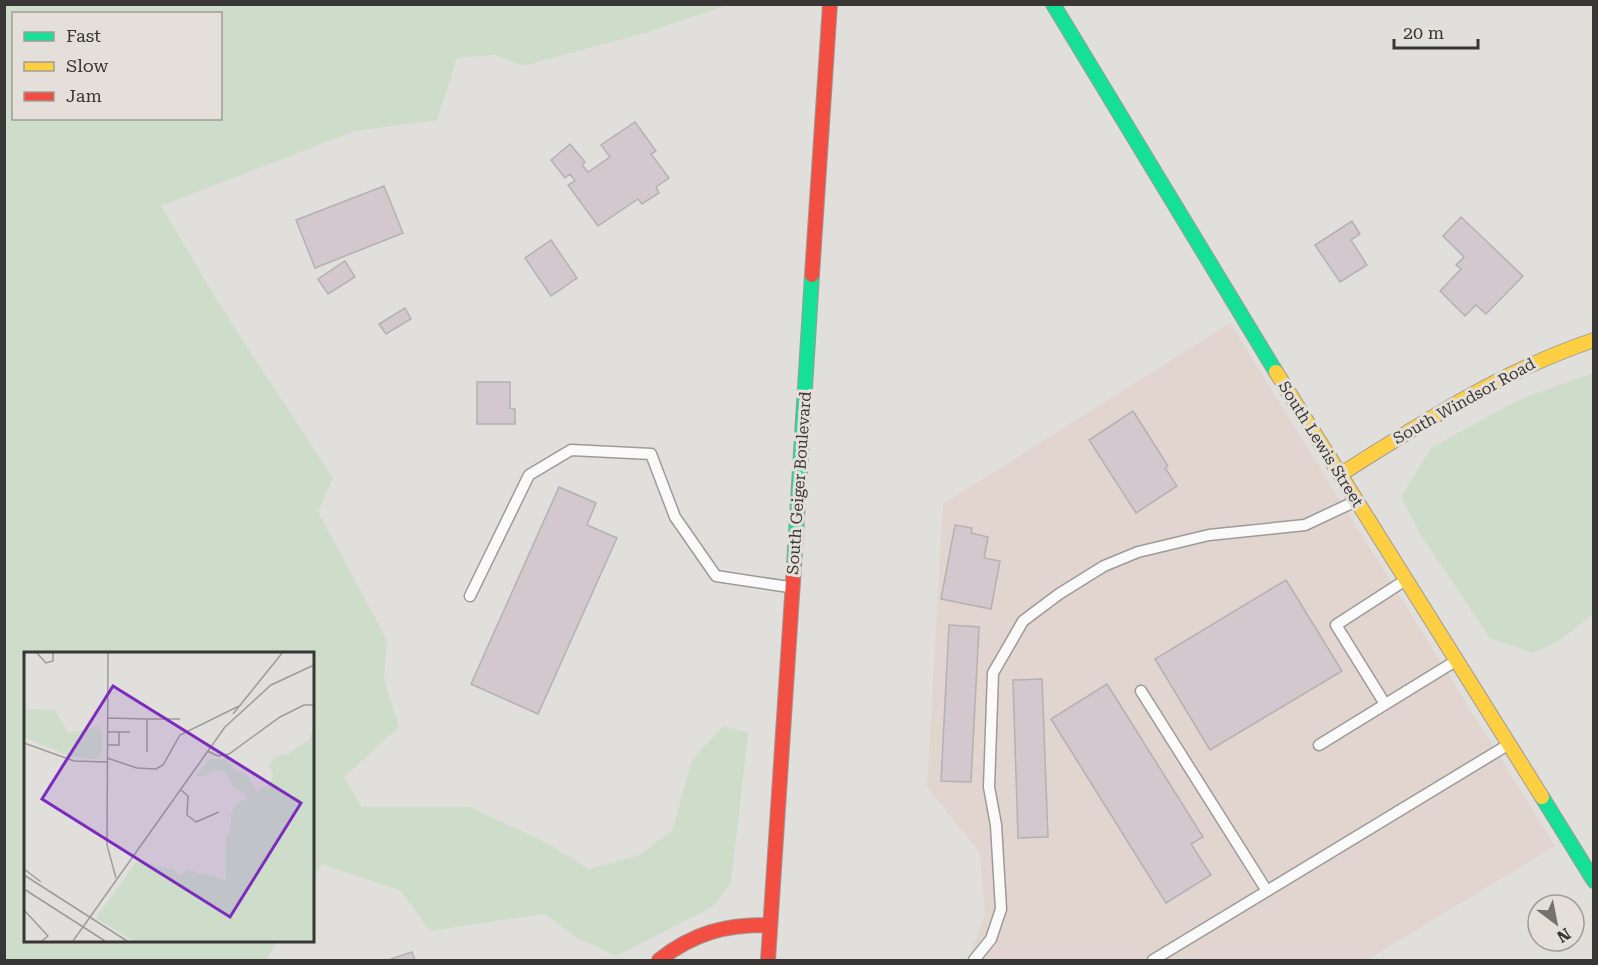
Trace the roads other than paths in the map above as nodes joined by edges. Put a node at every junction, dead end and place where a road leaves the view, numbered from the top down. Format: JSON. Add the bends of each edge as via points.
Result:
{"nodes":[{"id":1,"x":830,"y":4,"type":"edge"},
{"id":2,"x":1053,"y":4,"type":"edge"},
{"id":3,"x":1593,"y":340,"type":"edge"},
{"id":4,"x":1341,"y":474,"type":"junction"},
{"id":5,"x":1357,"y":500,"type":"junction"},
{"id":6,"x":1407,"y":580,"type":"junction"},
{"id":7,"x":792,"y":587,"type":"junction"},
{"id":8,"x":470,"y":596,"type":"dead end"},
{"id":9,"x":1456,"y":660,"type":"junction"},
{"id":10,"x":1141,"y":691,"type":"dead end"},
{"id":11,"x":1385,"y":704,"type":"junction"},
{"id":12,"x":1319,"y":745,"type":"dead end"},
{"id":13,"x":1509,"y":745,"type":"junction"},
{"id":14,"x":1593,"y":880,"type":"edge"},
{"id":15,"x":1267,"y":891,"type":"junction"},
{"id":16,"x":770,"y":925,"type":"junction"},
{"id":17,"x":658,"y":960,"type":"edge"},
{"id":18,"x":768,"y":960,"type":"edge"},
{"id":19,"x":974,"y":960,"type":"edge"},
{"id":20,"x":1153,"y":960,"type":"edge"}],
"edges":[{"from":1,"to":7,"type":"street","name":"South Geiger Boulevard"},
{"from":2,"to":4,"type":"street","name":"South Lewis Street","via":[[1236,309]]},
{"from":3,"to":4,"type":"street","name":"South Windsor Road","via":[[1552,352],[1471,394]]},
{"from":4,"to":5,"type":"street","name":"South Lewis Street"},
{"from":5,"to":6,"type":"street","name":"South Lewis Street"},
{"from":5,"to":19,"type":"lane","via":[[1305,525],[1209,535],[1138,552],[1104,566],[1023,621],[993,673],[989,787],[996,825],[1001,909],[991,939]]},
{"from":6,"to":9,"type":"street","name":"South Lewis Street"},
{"from":6,"to":11,"type":"lane","via":[[1336,625]]},
{"from":7,"to":8,"type":"lane","via":[[716,576],[675,517],[651,454],[571,450],[529,475]]},
{"from":7,"to":16,"type":"street","name":"South Geiger Boulevard"},
{"from":9,"to":11,"type":"lane"},
{"from":9,"to":13,"type":"street","name":"South Lewis Street"},
{"from":10,"to":15,"type":"lane"},
{"from":11,"to":12,"type":"lane"},
{"from":13,"to":14,"type":"street","name":"South Lewis Street"},
{"from":13,"to":15,"type":"lane"},
{"from":15,"to":20,"type":"lane"},
{"from":16,"to":17,"type":"street","via":[[743,924],[703,932]]},
{"from":16,"to":18,"type":"street","name":"South Geiger Boulevard"}]}
